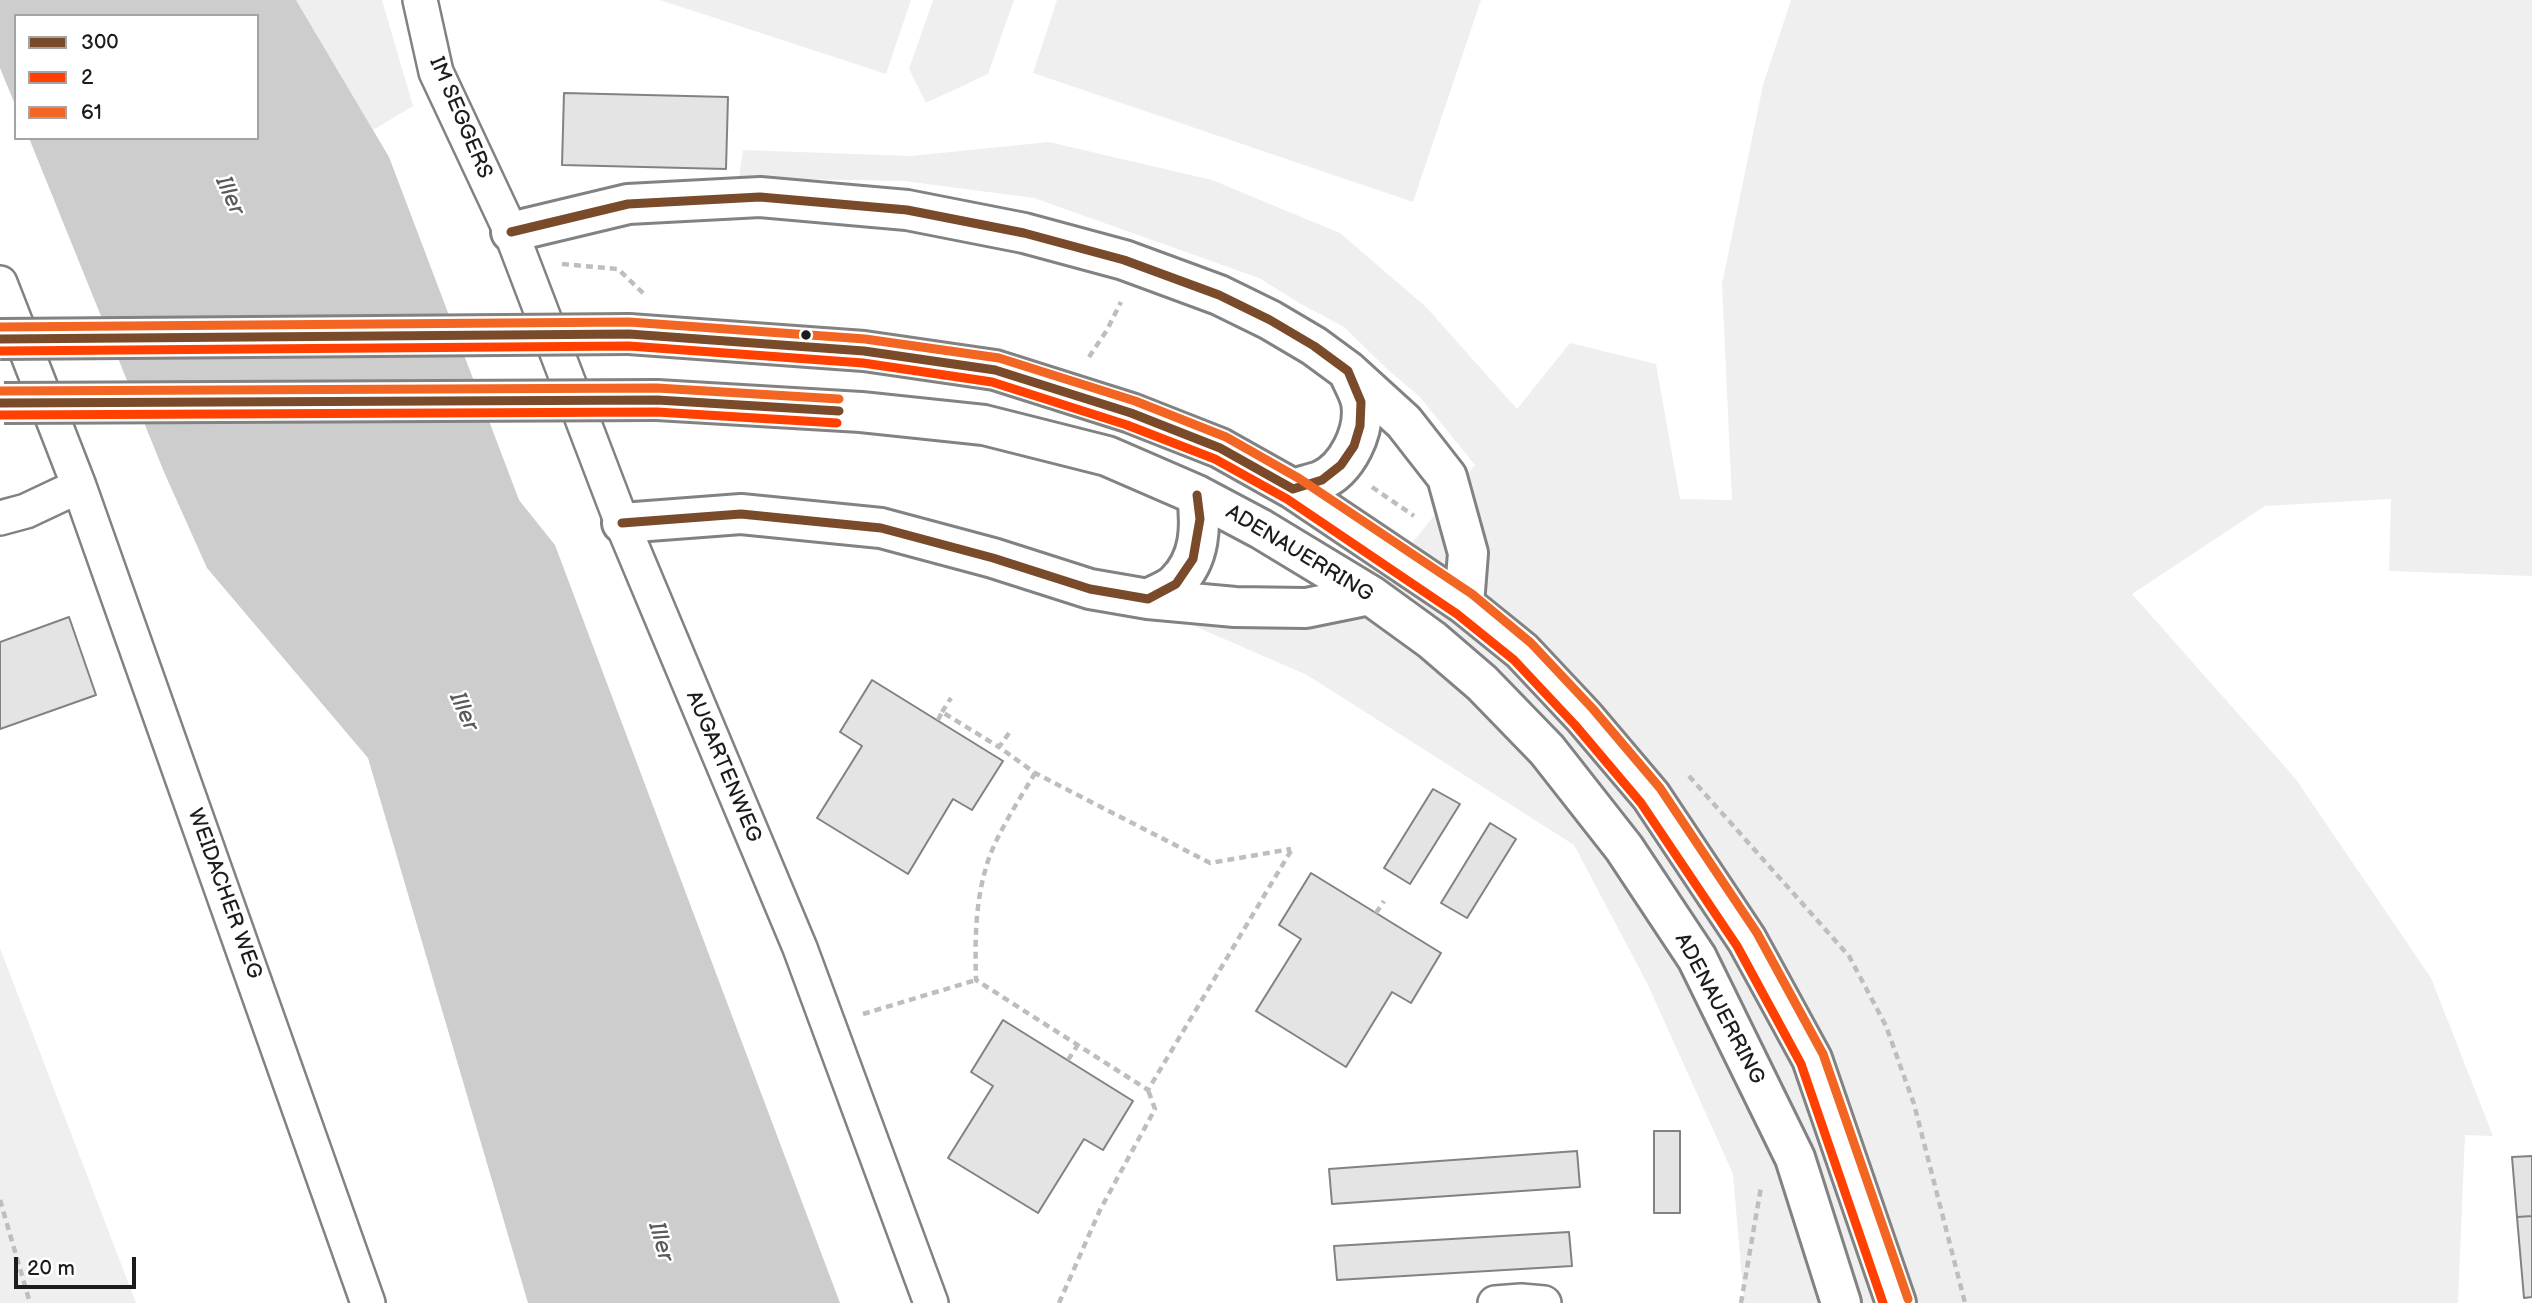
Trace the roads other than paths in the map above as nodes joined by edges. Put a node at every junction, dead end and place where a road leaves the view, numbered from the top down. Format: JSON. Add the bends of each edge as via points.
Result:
{"nodes":[{"id":1,"x":419,"y":0,"type":"edge"},
{"id":2,"x":516,"y":246,"type":"junction"},
{"id":3,"x":0,"y":283,"type":"edge"},
{"id":4,"x":0,"y":340,"type":"edge"},
{"id":5,"x":1348,"y":371,"type":"junction"},
{"id":6,"x":2,"y":403,"type":"edge"},
{"id":7,"x":79,"y":486,"type":"junction"},
{"id":8,"x":1293,"y":489,"type":"junction"},
{"id":9,"x":1197,"y":495,"type":"junction"},
{"id":10,"x":0,"y":518,"type":"edge"},
{"id":11,"x":622,"y":523,"type":"junction"},
{"id":12,"x":1370,"y":595,"type":"junction"},
{"id":13,"x":1148,"y":599,"type":"junction"},
{"id":14,"x":1464,"y":604,"type":"junction"},
{"id":15,"x":368,"y":1303,"type":"edge"},
{"id":16,"x":931,"y":1303,"type":"edge"},
{"id":17,"x":1495,"y":1303,"type":"edge"},
{"id":18,"x":1544,"y":1303,"type":"edge"},
{"id":19,"x":1841,"y":1303,"type":"edge"},
{"id":20,"x":1896,"y":1303,"type":"edge"}],
"edges":[{"from":1,"to":2,"type":"street","name":"IM SEGGERS","via":[[436,72]]},
{"from":2,"to":5,"type":"main road","via":[[628,204],[760,197],[907,210],[1024,233],[1124,260],[1240,305],[1314,346]]},
{"from":2,"to":11,"type":"street","name":"AUGARTENWEG"},
{"from":3,"to":7,"type":"street","name":"WEIDACHER WEG"},
{"from":4,"to":8,"type":"main road","bridge":true,"via":[[629,334],[864,351],[995,370],[1144,418],[1220,449]]},
{"from":5,"to":8,"type":"main road","via":[[1361,402],[1354,446],[1340,466],[1322,480]]},
{"from":5,"to":14,"type":"main road","via":[[1404,422],[1447,477],[1468,553]]},
{"from":6,"to":9,"type":"main road","name":"ADENAUERRING","bridge":true,"via":[[657,400],[861,412],[984,425],[1107,456]]},
{"from":7,"to":10,"type":"street"},
{"from":7,"to":15,"type":"street","name":"WEIDACHER WEG"},
{"from":8,"to":14,"type":"main road"},
{"from":9,"to":12,"type":"main road","name":"ADENAUERRING"},
{"from":9,"to":13,"type":"main road","via":[[1199,538],[1193,559],[1176,584]]},
{"from":11,"to":13,"type":"main road","via":[[741,514],[881,528],[1090,589]]},
{"from":11,"to":16,"type":"street","name":"AUGARTENWEG","via":[[800,948]]},
{"from":12,"to":13,"type":"main road","via":[[1306,608]]},
{"from":12,"to":19,"type":"main road","name":"ADENAUERRING","via":[[1482,683],[1548,750],[1623,848],[1697,958],[1795,1158]]},
{"from":14,"to":20,"type":"main road","via":[[1522,652],[1651,796],[1746,940],[1812,1059]]},
{"from":17,"to":18,"type":"street"}]}
